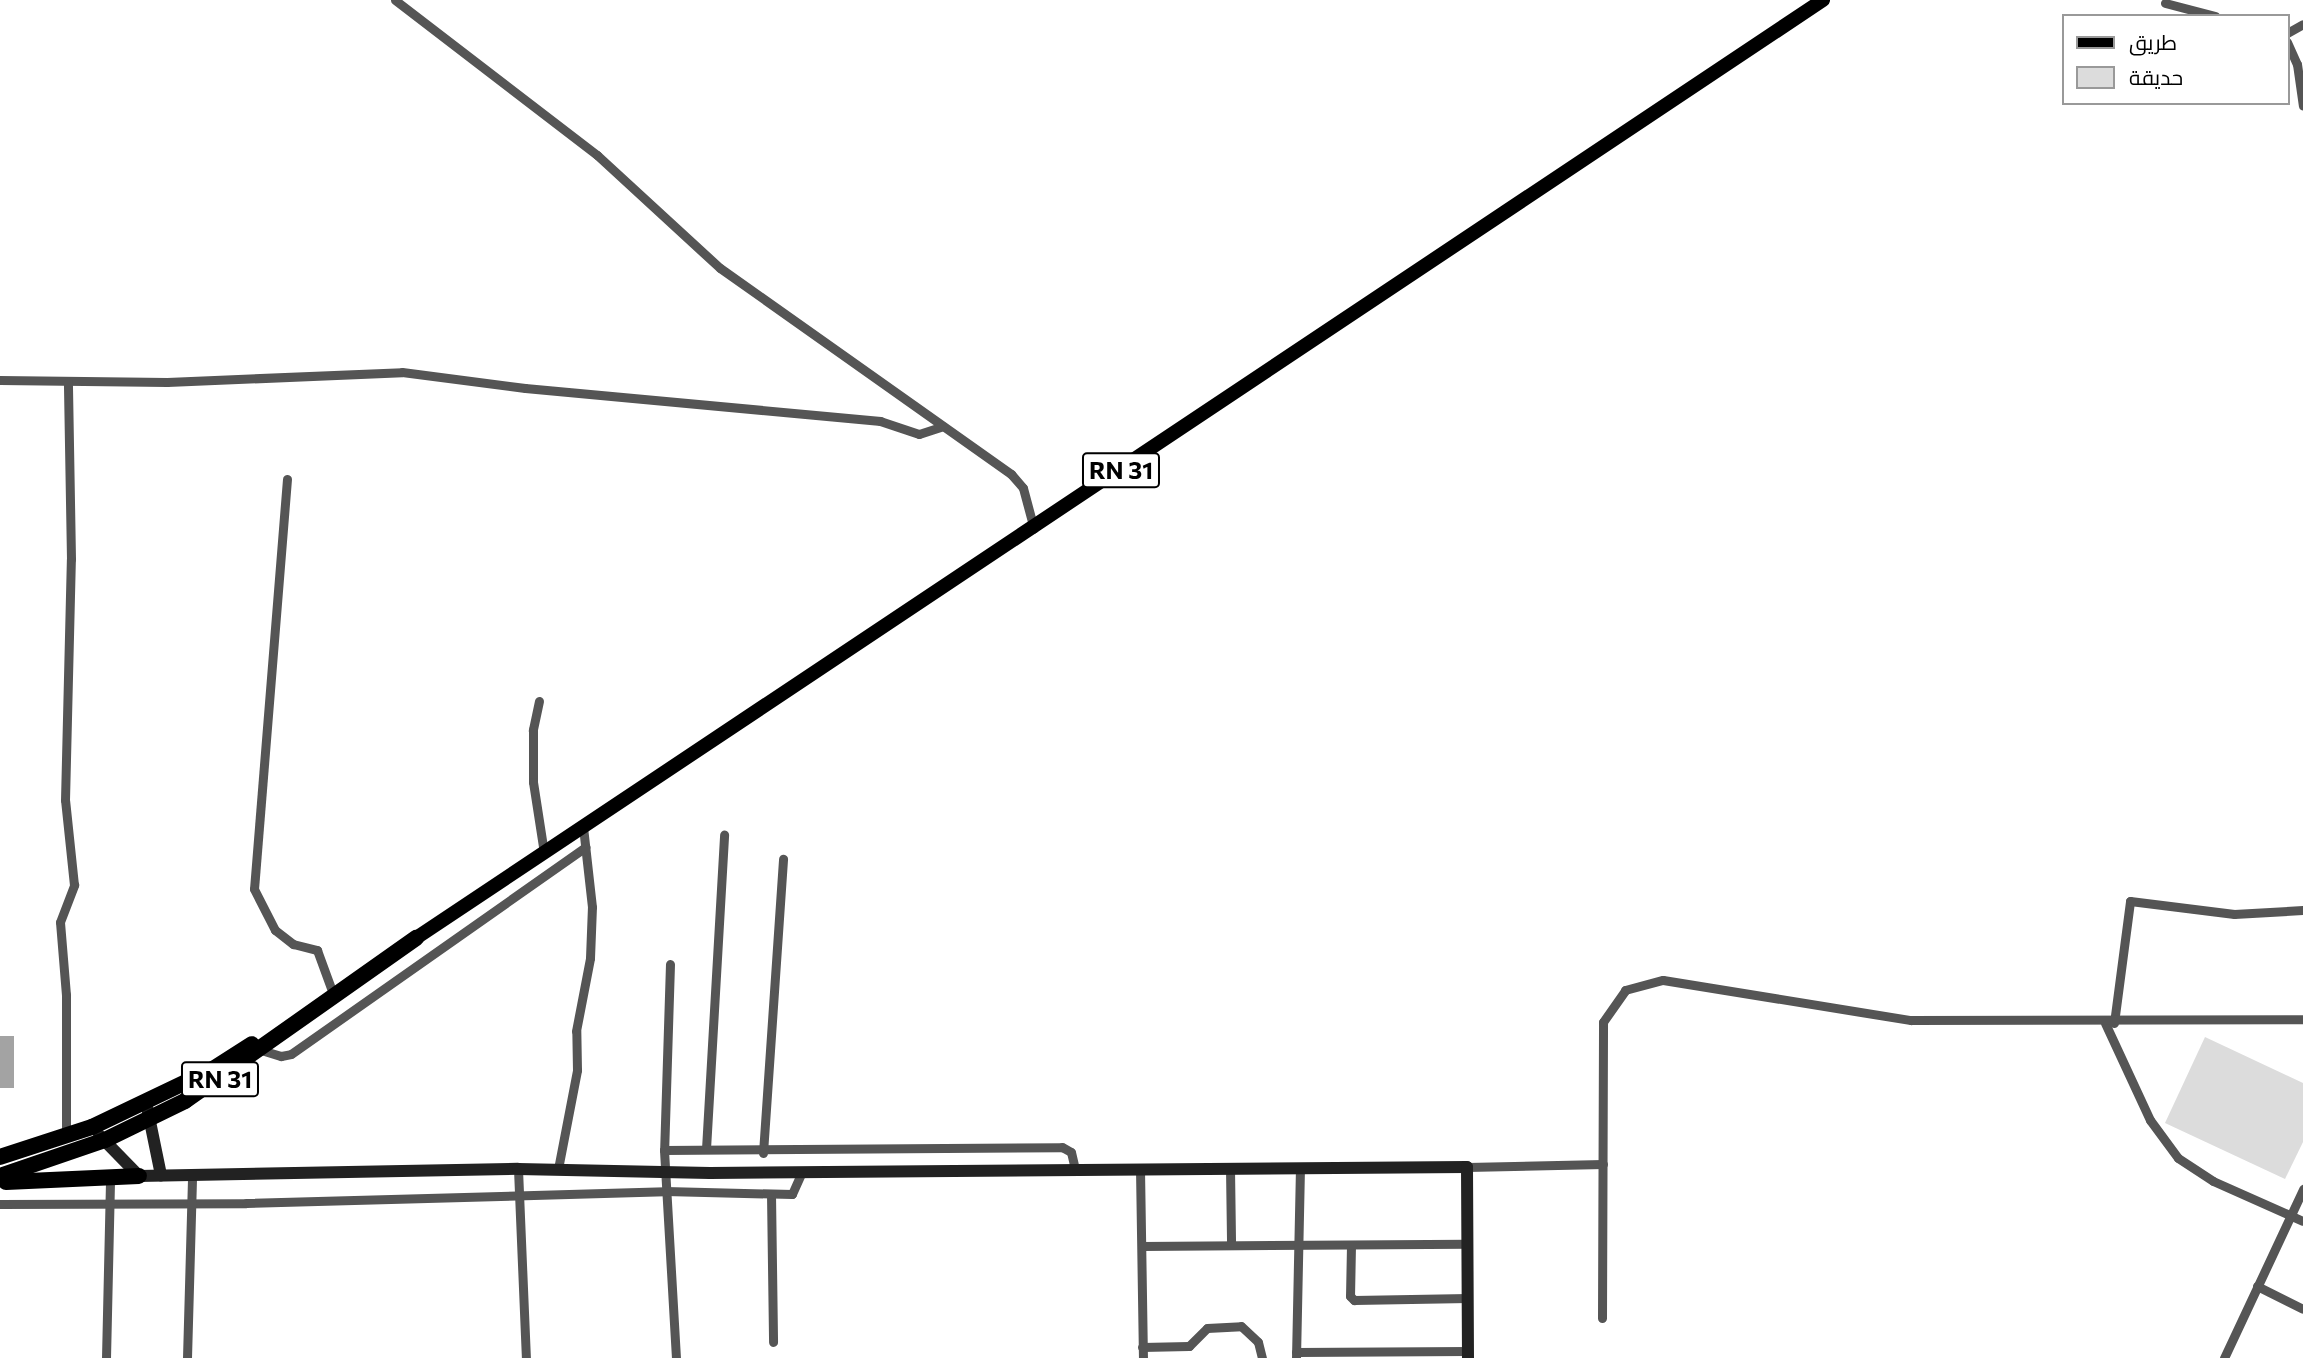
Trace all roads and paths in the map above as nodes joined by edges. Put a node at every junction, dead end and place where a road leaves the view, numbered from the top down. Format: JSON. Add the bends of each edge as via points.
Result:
{"nodes":[{"id":1,"x":396,"y":0,"type":"edge"},
{"id":2,"x":1824,"y":0,"type":"edge"},
{"id":3,"x":2165,"y":3,"type":"dead end"},
{"id":4,"x":2207,"y":14,"type":"edge"},
{"id":5,"x":2289,"y":46,"type":"edge"},
{"id":6,"x":2303,"y":106,"type":"edge"},
{"id":7,"x":0,"y":380,"type":"edge"},
{"id":8,"x":68,"y":382,"type":"junction"},
{"id":9,"x":943,"y":426,"type":"junction"},
{"id":10,"x":287,"y":479,"type":"dead end"},
{"id":11,"x":1034,"y":529,"type":"junction"},
{"id":12,"x":539,"y":701,"type":"dead end"},
{"id":13,"x":583,"y":827,"type":"junction"},
{"id":14,"x":724,"y":835,"type":"dead end"},
{"id":15,"x":586,"y":847,"type":"junction"},
{"id":16,"x":544,"y":853,"type":"junction"},
{"id":17,"x":783,"y":859,"type":"dead end"},
{"id":18,"x":2303,"y":910,"type":"edge"},
{"id":19,"x":416,"y":937,"type":"junction"},
{"id":20,"x":670,"y":964,"type":"dead end"},
{"id":21,"x":332,"y":992,"type":"junction"},
{"id":22,"x":2303,"y":1019,"type":"edge"},
{"id":23,"x":2110,"y":1023,"type":"junction"},
{"id":24,"x":261,"y":1050,"type":"junction"},
{"id":25,"x":148,"y":1110,"type":"junction"},
{"id":26,"x":92,"y":1127,"type":"junction"},
{"id":27,"x":66,"y":1137,"type":"junction"},
{"id":28,"x":105,"y":1140,"type":"junction"},
{"id":29,"x":664,"y":1150,"type":"junction"},
{"id":30,"x":706,"y":1150,"type":"junction"},
{"id":31,"x":763,"y":1153,"type":"junction"},
{"id":32,"x":0,"y":1157,"type":"edge"},
{"id":33,"x":1603,"y":1164,"type":"junction"},
{"id":34,"x":1300,"y":1167,"type":"junction"},
{"id":35,"x":1467,"y":1167,"type":"junction"},
{"id":36,"x":1230,"y":1168,"type":"junction"},
{"id":37,"x":518,"y":1169,"type":"junction"},
{"id":38,"x":558,"y":1169,"type":"junction"},
{"id":39,"x":1075,"y":1169,"type":"junction"},
{"id":40,"x":1140,"y":1169,"type":"junction"},
{"id":41,"x":665,"y":1172,"type":"junction"},
{"id":42,"x":802,"y":1172,"type":"junction"},
{"id":43,"x":192,"y":1174,"type":"junction"},
{"id":44,"x":161,"y":1175,"type":"junction"},
{"id":45,"x":0,"y":1176,"type":"edge"},
{"id":46,"x":139,"y":1176,"type":"junction"},
{"id":47,"x":110,"y":1178,"type":"junction"},
{"id":48,"x":0,"y":1182,"type":"edge"},
{"id":49,"x":2303,"y":1189,"type":"edge"},
{"id":50,"x":666,"y":1191,"type":"junction"},
{"id":51,"x":517,"y":1194,"type":"junction"},
{"id":52,"x":771,"y":1194,"type":"junction"},
{"id":53,"x":109,"y":1202,"type":"junction"},
{"id":54,"x":191,"y":1202,"type":"junction"},
{"id":55,"x":0,"y":1204,"type":"edge"},
{"id":56,"x":2291,"y":1215,"type":"junction"},
{"id":57,"x":2303,"y":1221,"type":"edge"},
{"id":58,"x":1231,"y":1243,"type":"junction"},
{"id":59,"x":1467,"y":1244,"type":"junction"},
{"id":60,"x":1296,"y":1245,"type":"junction"},
{"id":61,"x":1352,"y":1245,"type":"junction"},
{"id":62,"x":1142,"y":1246,"type":"junction"},
{"id":63,"x":2257,"y":1286,"type":"junction"},
{"id":64,"x":1468,"y":1298,"type":"junction"},
{"id":65,"x":2303,"y":1309,"type":"edge"},
{"id":66,"x":1602,"y":1318,"type":"dead end"},
{"id":67,"x":773,"y":1342,"type":"dead end"},
{"id":68,"x":1143,"y":1346,"type":"junction"},
{"id":69,"x":1468,"y":1354,"type":"edge"},
{"id":70,"x":1296,"y":1355,"type":"edge"},
{"id":71,"x":106,"y":1358,"type":"edge"},
{"id":72,"x":187,"y":1358,"type":"edge"},
{"id":73,"x":526,"y":1358,"type":"edge"},
{"id":74,"x":676,"y":1358,"type":"edge"},
{"id":75,"x":1143,"y":1358,"type":"edge"},
{"id":76,"x":1262,"y":1358,"type":"edge"},
{"id":77,"x":2224,"y":1358,"type":"edge"}],
"edges":[{"from":1,"to":9,"type":"street","via":[[589,149],[720,268]]},
{"from":2,"to":11,"type":"main road","number":"RN 31"},
{"from":3,"to":4,"type":"street"},
{"from":5,"to":6,"type":"street","via":[[2297,64]]},
{"from":7,"to":8,"type":"street"},
{"from":8,"to":9,"type":"street","via":[[402,372],[880,421],[913,434]]},
{"from":8,"to":27,"type":"street","via":[[71,559],[65,800],[74,885],[60,922],[66,995]]},
{"from":9,"to":11,"type":"street","via":[[1018,481]]},
{"from":10,"to":21,"type":"street","via":[[254,889],[275,930],[293,944],[317,950]]},
{"from":11,"to":13,"type":"main road","number":"RN 31"},
{"from":12,"to":16,"type":"street","via":[[533,772]]},
{"from":13,"to":15,"type":"street"},
{"from":13,"to":16,"type":"main road","number":"RN 31"},
{"from":14,"to":30,"type":"street"},
{"from":15,"to":24,"type":"street","via":[[291,1054]]},
{"from":15,"to":38,"type":"street","via":[[592,907],[590,958],[576,1031],[577,1070]]},
{"from":16,"to":19,"type":"main road","number":"RN 31"},
{"from":17,"to":31,"type":"street"},
{"from":18,"to":23,"type":"street","via":[[2234,914],[2130,901]]},
{"from":19,"to":21,"type":"highway","number":"RN 31"},
{"from":19,"to":24,"type":"highway","number":"RN 31"},
{"from":20,"to":29,"type":"street"},
{"from":21,"to":25,"type":"highway","number":"RN 31"},
{"from":22,"to":23,"type":"street"},
{"from":23,"to":33,"type":"street","via":[[1911,1020],[1663,979],[1647,982],[1625,990],[1604,1022]]},
{"from":23,"to":56,"type":"street","via":[[2150,1120],[2178,1158],[2213,1181]]},
{"from":24,"to":25,"type":"highway","number":"RN 31","via":[[216,1082]]},
{"from":25,"to":26,"type":"highway","number":"RN 31"},
{"from":25,"to":28,"type":"highway","number":"RN 31"},
{"from":25,"to":44,"type":"street"},
{"from":26,"to":27,"type":"highway","number":"RN 31"},
{"from":26,"to":28,"type":"street"},
{"from":27,"to":32,"type":"highway","number":"RN 31"},
{"from":28,"to":45,"type":"highway","number":"RN 31"},
{"from":28,"to":46,"type":"street"},
{"from":29,"to":30,"type":"street"},
{"from":29,"to":41,"type":"street"},
{"from":30,"to":31,"type":"street"},
{"from":31,"to":39,"type":"street","via":[[1062,1147],[1071,1152]]},
{"from":33,"to":35,"type":"street"},
{"from":33,"to":66,"type":"street"},
{"from":34,"to":35,"type":"street"},
{"from":34,"to":36,"type":"street"},
{"from":34,"to":60,"type":"street"},
{"from":35,"to":59,"type":"street"},
{"from":36,"to":40,"type":"street"},
{"from":36,"to":58,"type":"street"},
{"from":37,"to":38,"type":"street"},
{"from":37,"to":43,"type":"street"},
{"from":37,"to":51,"type":"street"},
{"from":38,"to":41,"type":"street"},
{"from":39,"to":40,"type":"street"},
{"from":39,"to":42,"type":"street"},
{"from":40,"to":62,"type":"street"},
{"from":41,"to":42,"type":"street"},
{"from":41,"to":50,"type":"street"},
{"from":42,"to":52,"type":"street","via":[[800,1185],[792,1194]]},
{"from":43,"to":44,"type":"street"},
{"from":43,"to":54,"type":"street"},
{"from":44,"to":46,"type":"street"},
{"from":46,"to":47,"type":"highway"},
{"from":47,"to":48,"type":"highway"},
{"from":47,"to":53,"type":"street"},
{"from":49,"to":56,"type":"street"},
{"from":50,"to":51,"type":"street"},
{"from":50,"to":52,"type":"street"},
{"from":50,"to":74,"type":"street"},
{"from":51,"to":54,"type":"street"},
{"from":51,"to":73,"type":"street"},
{"from":52,"to":67,"type":"street"},
{"from":53,"to":54,"type":"street"},
{"from":53,"to":55,"type":"street"},
{"from":53,"to":71,"type":"street"},
{"from":54,"to":72,"type":"street"},
{"from":56,"to":57,"type":"street"},
{"from":56,"to":63,"type":"street"},
{"from":58,"to":60,"type":"street"},
{"from":58,"to":62,"type":"street"},
{"from":59,"to":61,"type":"street"},
{"from":59,"to":64,"type":"street"},
{"from":60,"to":61,"type":"street"},
{"from":60,"to":70,"type":"street"},
{"from":61,"to":64,"type":"street","via":[[1350,1296],[1354,1300]]},
{"from":62,"to":68,"type":"street"},
{"from":63,"to":65,"type":"street"},
{"from":63,"to":77,"type":"street"},
{"from":64,"to":69,"type":"street"},
{"from":68,"to":75,"type":"street"},
{"from":68,"to":76,"type":"street","via":[[1189,1346],[1208,1328],[1241,1326],[1258,1342]]},
{"from":69,"to":70,"type":"street"}]}
